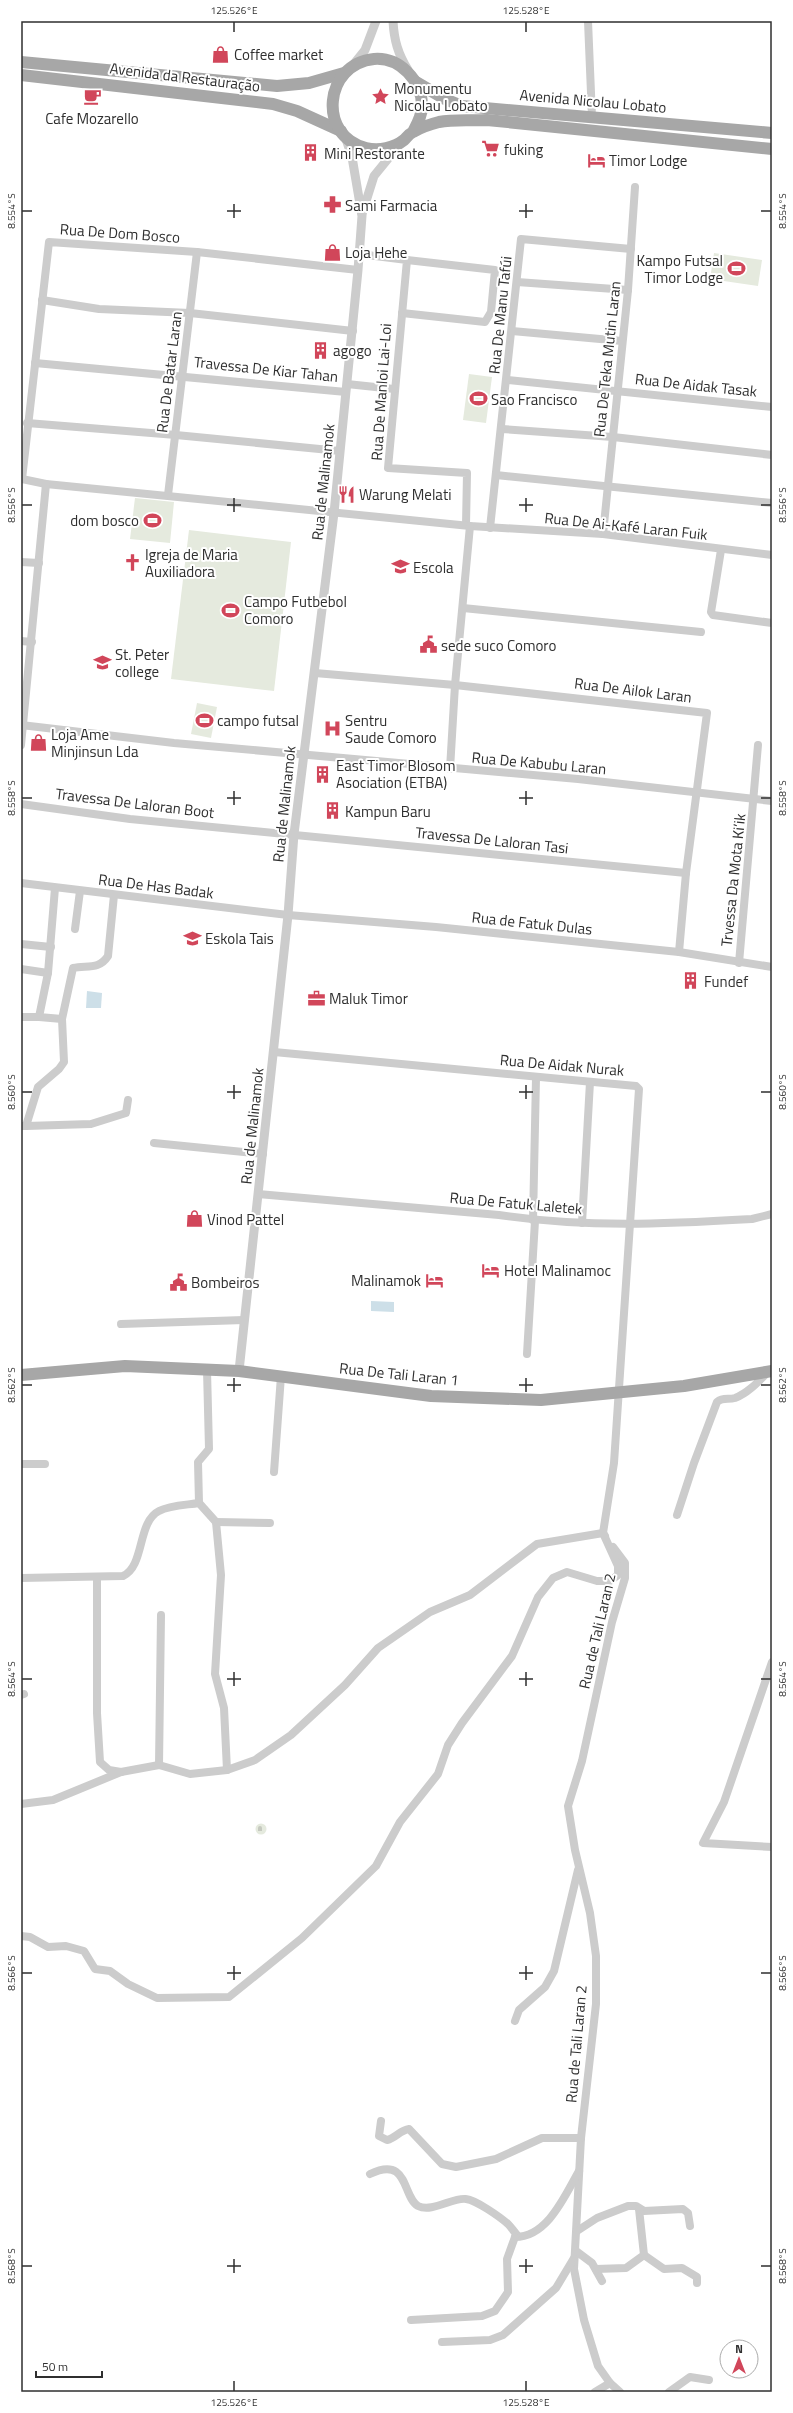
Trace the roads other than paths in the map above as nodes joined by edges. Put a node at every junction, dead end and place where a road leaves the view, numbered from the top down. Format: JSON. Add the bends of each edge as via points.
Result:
{"nodes":[{"id":1,"x":376,"y":21,"type":"edge"},
{"id":2,"x":393,"y":21,"type":"edge"},
{"id":3,"x":588,"y":21,"type":"edge"},
{"id":4,"x":21,"y":62,"type":"edge"},
{"id":5,"x":348,"y":70,"type":"junction"},
{"id":6,"x":408,"y":72,"type":"junction"},
{"id":7,"x":21,"y":75,"type":"edge"},
{"id":8,"x":416,"y":82,"type":"junction"},
{"id":9,"x":592,"y":117,"type":"junction"},
{"id":10,"x":413,"y":132,"type":"junction"},
{"id":11,"x":343,"y":134,"type":"junction"},
{"id":12,"x":772,"y":134,"type":"edge"},
{"id":13,"x":402,"y":141,"type":"junction"},
{"id":14,"x":772,"y":149,"type":"edge"},
{"id":15,"x":635,"y":187,"type":"dead end"},
{"id":16,"x":362,"y":216,"type":"junction"},
{"id":17,"x":631,"y":249,"type":"junction"},
{"id":18,"x":197,"y":252,"type":"junction"},
{"id":19,"x":359,"y":254,"type":"junction"},
{"id":20,"x":407,"y":260,"type":"junction"},
{"id":21,"x":358,"y":270,"type":"junction"},
{"id":22,"x":517,"y":282,"type":"junction"},
{"id":23,"x":628,"y":290,"type":"junction"},
{"id":24,"x":42,"y":300,"type":"junction"},
{"id":25,"x":190,"y":313,"type":"junction"},
{"id":26,"x":402,"y":313,"type":"junction"},
{"id":27,"x":352,"y":331,"type":"junction"},
{"id":28,"x":512,"y":331,"type":"junction"},
{"id":29,"x":622,"y":341,"type":"junction"},
{"id":30,"x":35,"y":363,"type":"junction"},
{"id":31,"x":183,"y":375,"type":"junction"},
{"id":32,"x":507,"y":380,"type":"junction"},
{"id":33,"x":347,"y":388,"type":"junction"},
{"id":34,"x":394,"y":389,"type":"junction"},
{"id":35,"x":618,"y":391,"type":"junction"},
{"id":36,"x":772,"y":407,"type":"edge"},
{"id":37,"x":27,"y":423,"type":"junction"},
{"id":38,"x":502,"y":429,"type":"junction"},
{"id":39,"x":176,"y":434,"type":"junction"},
{"id":40,"x":613,"y":437,"type":"junction"},
{"id":41,"x":340,"y":451,"type":"junction"},
{"id":42,"x":772,"y":455,"type":"edge"},
{"id":43,"x":496,"y":475,"type":"junction"},
{"id":44,"x":21,"y":479,"type":"edge"},
{"id":45,"x":46,"y":484,"type":"junction"},
{"id":46,"x":607,"y":485,"type":"junction"},
{"id":47,"x":168,"y":495,"type":"junction"},
{"id":48,"x":772,"y":503,"type":"edge"},
{"id":49,"x":334,"y":513,"type":"junction"},
{"id":50,"x":468,"y":526,"type":"junction"},
{"id":51,"x":490,"y":528,"type":"junction"},
{"id":52,"x":603,"y":534,"type":"junction"},
{"id":53,"x":721,"y":550,"type":"junction"},
{"id":54,"x":772,"y":555,"type":"edge"},
{"id":55,"x":21,"y":562,"type":"edge"},
{"id":56,"x":39,"y":563,"type":"junction"},
{"id":57,"x":463,"y":608,"type":"junction"},
{"id":58,"x":772,"y":623,"type":"edge"},
{"id":59,"x":701,"y":632,"type":"dead end"},
{"id":60,"x":21,"y":641,"type":"edge"},
{"id":61,"x":32,"y":642,"type":"junction"},
{"id":62,"x":315,"y":673,"type":"junction"},
{"id":63,"x":455,"y":685,"type":"junction"},
{"id":64,"x":22,"y":725,"type":"edge"},
{"id":65,"x":21,"y":745,"type":"edge"},
{"id":66,"x":758,"y":745,"type":"dead end"},
{"id":67,"x":303,"y":755,"type":"junction"},
{"id":68,"x":450,"y":769,"type":"junction"},
{"id":69,"x":696,"y":794,"type":"junction"},
{"id":70,"x":754,"y":799,"type":"junction"},
{"id":71,"x":772,"y":801,"type":"edge"},
{"id":72,"x":21,"y":804,"type":"edge"},
{"id":73,"x":294,"y":834,"type":"junction"},
{"id":74,"x":686,"y":873,"type":"junction"},
{"id":75,"x":21,"y":883,"type":"edge"},
{"id":76,"x":55,"y":888,"type":"junction"},
{"id":77,"x":80,"y":891,"type":"junction"},
{"id":78,"x":114,"y":895,"type":"junction"},
{"id":79,"x":288,"y":915,"type":"junction"},
{"id":80,"x":75,"y":929,"type":"dead end"},
{"id":81,"x":21,"y":944,"type":"edge"},
{"id":82,"x":50,"y":947,"type":"junction"},
{"id":83,"x":679,"y":952,"type":"junction"},
{"id":84,"x":739,"y":962,"type":"junction"},
{"id":85,"x":21,"y":968,"type":"edge"},
{"id":86,"x":772,"y":968,"type":"edge"},
{"id":87,"x":48,"y":973,"type":"junction"},
{"id":88,"x":21,"y":1017,"type":"edge"},
{"id":89,"x":38,"y":1017,"type":"junction"},
{"id":90,"x":62,"y":1019,"type":"junction"},
{"id":91,"x":274,"y":1052,"type":"junction"},
{"id":92,"x":536,"y":1078,"type":"junction"},
{"id":93,"x":590,"y":1082,"type":"junction"},
{"id":94,"x":128,"y":1100,"type":"dead end"},
{"id":95,"x":24,"y":1126,"type":"edge"},
{"id":96,"x":154,"y":1143,"type":"dead end"},
{"id":97,"x":262,"y":1154,"type":"junction"},
{"id":98,"x":258,"y":1194,"type":"junction"},
{"id":99,"x":772,"y":1214,"type":"edge"},
{"id":100,"x":534,"y":1220,"type":"junction"},
{"id":101,"x":582,"y":1223,"type":"junction"},
{"id":102,"x":630,"y":1225,"type":"junction"},
{"id":103,"x":244,"y":1320,"type":"junction"},
{"id":104,"x":121,"y":1324,"type":"dead end"},
{"id":105,"x":527,"y":1354,"type":"dead end"},
{"id":106,"x":207,"y":1370,"type":"junction"},
{"id":107,"x":239,"y":1371,"type":"junction"},
{"id":108,"x":770,"y":1371,"type":"edge"},
{"id":109,"x":21,"y":1376,"type":"edge"},
{"id":110,"x":281,"y":1376,"type":"junction"},
{"id":111,"x":618,"y":1393,"type":"junction"},
{"id":112,"x":21,"y":1464,"type":"edge"},
{"id":113,"x":45,"y":1464,"type":"dead end"},
{"id":114,"x":274,"y":1472,"type":"dead end"},
{"id":115,"x":199,"y":1503,"type":"junction"},
{"id":116,"x":677,"y":1515,"type":"dead end"},
{"id":117,"x":216,"y":1522,"type":"junction"},
{"id":118,"x":270,"y":1523,"type":"dead end"},
{"id":119,"x":603,"y":1533,"type":"junction"},
{"id":120,"x":21,"y":1578,"type":"edge"},
{"id":121,"x":97,"y":1578,"type":"junction"},
{"id":122,"x":161,"y":1615,"type":"dead end"},
{"id":123,"x":772,"y":1662,"type":"edge"},
{"id":124,"x":159,"y":1766,"type":"junction"},
{"id":125,"x":227,"y":1770,"type":"junction"},
{"id":126,"x":121,"y":1772,"type":"junction"},
{"id":127,"x":21,"y":1804,"type":"edge"},
{"id":128,"x":772,"y":1847,"type":"edge"},
{"id":129,"x":579,"y":1867,"type":"junction"},
{"id":130,"x":21,"y":1936,"type":"edge"},
{"id":131,"x":516,"y":2021,"type":"dead end"},
{"id":132,"x":381,"y":2121,"type":"dead end"},
{"id":133,"x":581,"y":2138,"type":"junction"},
{"id":134,"x":581,"y":2168,"type":"junction"},
{"id":135,"x":370,"y":2174,"type":"dead end"},
{"id":136,"x":639,"y":2209,"type":"junction"},
{"id":137,"x":690,"y":2226,"type":"dead end"},
{"id":138,"x":577,"y":2231,"type":"junction"},
{"id":139,"x":515,"y":2237,"type":"junction"},
{"id":140,"x":576,"y":2253,"type":"junction"},
{"id":141,"x":644,"y":2255,"type":"junction"},
{"id":142,"x":596,"y":2269,"type":"junction"},
{"id":143,"x":602,"y":2281,"type":"dead end"},
{"id":144,"x":697,"y":2283,"type":"dead end"},
{"id":145,"x":411,"y":2320,"type":"dead end"},
{"id":146,"x":442,"y":2342,"type":"dead end"},
{"id":147,"x":709,"y":2380,"type":"dead end"},
{"id":148,"x":610,"y":2384,"type":"junction"},
{"id":149,"x":595,"y":2392,"type":"edge"},
{"id":150,"x":620,"y":2392,"type":"edge"},
{"id":151,"x":669,"y":2392,"type":"edge"}],
"edges":[{"from":1,"to":5,"type":"street","via":[[365,50]]},
{"from":2,"to":6,"type":"street","via":[[396,46]]},
{"from":3,"to":9,"type":"street"},
{"from":4,"to":5,"type":"main road","name":"Avenida da Restauração","via":[[277,86],[309,83]]},
{"from":5,"to":6,"type":"main road","via":[[363,61],[375,59],[399,65]]},
{"from":5,"to":11,"type":"main road","via":[[336,84],[332,96],[333,114]]},
{"from":6,"to":8,"type":"main road"},
{"from":7,"to":11,"type":"main road","name":"Avenida da Restauração","via":[[273,104],[297,111]]},
{"from":8,"to":9,"type":"main road","name":"Avenida Nicolau Lobato","via":[[462,106]]},
{"from":8,"to":10,"type":"main road","via":[[421,94],[422,107]]},
{"from":9,"to":12,"type":"main road","name":"Avenida Nicolau Lobato"},
{"from":10,"to":13,"type":"main road"},
{"from":10,"to":14,"type":"main road","name":"Avenida Nicolau Lobato","via":[[440,122],[487,120]]},
{"from":11,"to":13,"type":"main road","via":[[355,143],[379,149],[391,147]]},
{"from":11,"to":16,"type":"street","via":[[352,157]]},
{"from":13,"to":16,"type":"street","via":[[374,176]]},
{"from":15,"to":17,"type":"street","name":"Rua De Teka Mutin Laran"},
{"from":16,"to":19,"type":"street","name":"Rua de Malinamok"},
{"from":17,"to":22,"type":"street","name":"Rua De Manu Tafúi","via":[[522,239]]},
{"from":17,"to":23,"type":"street","name":"Rua De Teka Mutin Laran"},
{"from":18,"to":21,"type":"street","name":"Rua De Dom Bosco"},
{"from":18,"to":24,"type":"street","name":"Rua De Dom Bosco","via":[[49,242]]},
{"from":18,"to":25,"type":"street","name":"Rua De Batar Laran"},
{"from":19,"to":20,"type":"street"},
{"from":19,"to":21,"type":"street","name":"Rua de Malinamok"},
{"from":20,"to":26,"type":"street","name":"Rua De Manloi Lai-Loi"},
{"from":20,"to":26,"type":"street","via":[[495,270],[491,312],[485,322]]},
{"from":21,"to":27,"type":"street","name":"Rua de Malinamok"},
{"from":22,"to":23,"type":"street"},
{"from":22,"to":28,"type":"street","name":"Rua De Manu Tafúi"},
{"from":23,"to":29,"type":"street","name":"Rua De Teka Mutin Laran"},
{"from":24,"to":25,"type":"street","via":[[99,309]]},
{"from":24,"to":30,"type":"street","name":"Rua De Dom Bosco"},
{"from":25,"to":27,"type":"street"},
{"from":25,"to":31,"type":"street","name":"Rua De Batar Laran"},
{"from":26,"to":34,"type":"street","name":"Rua De Manloi Lai-Loi"},
{"from":27,"to":33,"type":"street","name":"Rua de Malinamok"},
{"from":28,"to":29,"type":"street"},
{"from":28,"to":32,"type":"street","name":"Rua De Manu Tafúi"},
{"from":29,"to":35,"type":"street","name":"Rua De Teka Mutin Laran"},
{"from":30,"to":31,"type":"street","name":"Travessa De Kiar Tahan"},
{"from":30,"to":37,"type":"street","name":"Rua De Dom Bosco"},
{"from":31,"to":33,"type":"street","name":"Travessa De Kiar Tahan"},
{"from":31,"to":39,"type":"street","name":"Rua De Batar Laran"},
{"from":32,"to":35,"type":"street","name":"Rua De Aidak Tasak"},
{"from":32,"to":38,"type":"street","name":"Rua De Manu Tafúi"},
{"from":33,"to":34,"type":"street","name":"Travessa De Kiar Tahan"},
{"from":33,"to":41,"type":"street","name":"Rua de Malinamok"},
{"from":34,"to":50,"type":"street","name":"Rua De Manloi Lai-Loi","via":[[388,468],[467,473]]},
{"from":35,"to":36,"type":"street","name":"Rua De Aidak Tasak"},
{"from":35,"to":40,"type":"street","name":"Rua De Teka Mutin Laran"},
{"from":37,"to":39,"type":"street"},
{"from":37,"to":44,"type":"street","name":"Rua De Dom Bosco"},
{"from":38,"to":40,"type":"street"},
{"from":38,"to":43,"type":"street","name":"Rua De Manu Tafúi"},
{"from":39,"to":41,"type":"street"},
{"from":39,"to":47,"type":"street","name":"Rua De Batar Laran"},
{"from":40,"to":42,"type":"street"},
{"from":40,"to":46,"type":"street","name":"Rua De Teka Mutin Laran"},
{"from":41,"to":49,"type":"street","name":"Rua de Malinamok"},
{"from":43,"to":46,"type":"street"},
{"from":43,"to":51,"type":"street","name":"Rua De Manu Tafúi"},
{"from":44,"to":45,"type":"street","name":"Rua De Dom Bosco"},
{"from":45,"to":47,"type":"street","name":"Rua De Dom Bosco"},
{"from":45,"to":56,"type":"street"},
{"from":46,"to":48,"type":"street"},
{"from":46,"to":52,"type":"street","name":"Rua De Teka Mutin Laran"},
{"from":47,"to":49,"type":"street","name":"Rua De Dom Bosco"},
{"from":49,"to":50,"type":"street","name":"Rua De Ai-Kafé Laran Fuik"},
{"from":49,"to":62,"type":"street","name":"Rua de Malinamok"},
{"from":50,"to":51,"type":"street","name":"Rua De Ai-Kafé Laran Fuik"},
{"from":50,"to":57,"type":"street"},
{"from":51,"to":52,"type":"street","name":"Rua De Ai-Kafé Laran Fuik"},
{"from":52,"to":53,"type":"street","name":"Rua De Ai-Kafé Laran Fuik"},
{"from":53,"to":54,"type":"street","name":"Rua De Ai-Kafé Laran Fuik"},
{"from":53,"to":58,"type":"street","via":[[711,612],[713,615]]},
{"from":55,"to":56,"type":"street"},
{"from":56,"to":61,"type":"street"},
{"from":57,"to":59,"type":"street"},
{"from":57,"to":63,"type":"street"},
{"from":60,"to":61,"type":"street"},
{"from":61,"to":64,"type":"street"},
{"from":62,"to":63,"type":"street","name":"Rua De Ailok Laran"},
{"from":62,"to":67,"type":"street","name":"Rua de Malinamok"},
{"from":63,"to":68,"type":"street"},
{"from":63,"to":69,"type":"street","name":"Rua De Ailok Laran","via":[[707,713]]},
{"from":64,"to":65,"type":"street"},
{"from":64,"to":67,"type":"street","name":"Rua De Kabubu Laran"},
{"from":66,"to":70,"type":"street","name":"Trvessa Da Mota Ki’ik"},
{"from":67,"to":68,"type":"street","name":"Rua De Kabubu Laran"},
{"from":67,"to":73,"type":"street","name":"Rua de Malinamok"},
{"from":68,"to":69,"type":"street","name":"Rua De Kabubu Laran","via":[[578,779]]},
{"from":69,"to":70,"type":"street","name":"Rua De Kabubu Laran"},
{"from":69,"to":74,"type":"street","name":"Rua De Ailok Laran"},
{"from":70,"to":71,"type":"street","name":"Rua De Kabubu Laran"},
{"from":70,"to":84,"type":"street","name":"Trvessa Da Mota Ki’ik"},
{"from":72,"to":73,"type":"street","name":"Travessa De Laloran Boot","via":[[130,818]]},
{"from":73,"to":74,"type":"street","name":"Travessa De Laloran Tasi"},
{"from":73,"to":79,"type":"street","name":"Rua de Malinamok"},
{"from":74,"to":83,"type":"street","name":"Rua De Ailok Laran"},
{"from":75,"to":76,"type":"street","name":"Rua De Has Badak"},
{"from":76,"to":77,"type":"street","name":"Rua De Has Badak"},
{"from":76,"to":82,"type":"street"},
{"from":77,"to":78,"type":"street","name":"Rua De Has Badak"},
{"from":77,"to":80,"type":"street"},
{"from":78,"to":79,"type":"street","name":"Rua De Has Badak"},
{"from":78,"to":90,"type":"street","via":[[108,956],[97,966],[73,968]]},
{"from":79,"to":83,"type":"street","name":"Rua de Fatuk Dulas"},
{"from":79,"to":91,"type":"street","name":"Rua de Malinamok"},
{"from":81,"to":82,"type":"street"},
{"from":82,"to":87,"type":"street"},
{"from":83,"to":84,"type":"street","name":"Rua de Fatuk Dulas"},
{"from":84,"to":86,"type":"street","name":"Rua de Fatuk Dulas"},
{"from":85,"to":87,"type":"street"},
{"from":87,"to":89,"type":"street"},
{"from":88,"to":89,"type":"street"},
{"from":89,"to":90,"type":"street"},
{"from":90,"to":95,"type":"street","via":[[64,1062],[38,1088]]},
{"from":91,"to":92,"type":"street","name":"Rua De Aidak Nurak"},
{"from":91,"to":97,"type":"street","name":"Rua de Malinamok"},
{"from":92,"to":93,"type":"street","name":"Rua De Aidak Nurak"},
{"from":92,"to":100,"type":"street"},
{"from":93,"to":101,"type":"street"},
{"from":93,"to":102,"type":"street","name":"Rua De Aidak Nurak","via":[[636,1086],[639,1089]]},
{"from":94,"to":95,"type":"street","via":[[126,1113],[91,1124]]},
{"from":96,"to":97,"type":"street"},
{"from":97,"to":98,"type":"street","name":"Rua de Malinamok"},
{"from":98,"to":100,"type":"street","name":"Rua De Fatuk Laletek"},
{"from":98,"to":103,"type":"street","name":"Rua de Malinamok"},
{"from":99,"to":102,"type":"street","name":"Rua De Fatuk Laletek","via":[[752,1219]]},
{"from":100,"to":101,"type":"street","name":"Rua De Fatuk Laletek"},
{"from":100,"to":105,"type":"street"},
{"from":101,"to":102,"type":"street","name":"Rua De Fatuk Laletek"},
{"from":102,"to":111,"type":"street","name":"Rua De Aidak Nurak"},
{"from":103,"to":104,"type":"street"},
{"from":103,"to":107,"type":"street","name":"Rua de Malinamok"},
{"from":106,"to":107,"type":"main road","name":"Rua De Tali Laran 1"},
{"from":106,"to":109,"type":"main road","name":"Rua De Tali Laran 1","via":[[125,1366]]},
{"from":106,"to":115,"type":"street","via":[[209,1450],[198,1462]]},
{"from":107,"to":110,"type":"main road","name":"Rua De Tali Laran 1"},
{"from":108,"to":111,"type":"main road","name":"Rua De Tali Laran 1","via":[[684,1386]]},
{"from":108,"to":116,"type":"street","via":[[750,1389],[735,1398],[720,1399],[717,1402]]},
{"from":110,"to":111,"type":"main road","name":"Rua De Tali Laran 1","via":[[431,1396],[541,1400]]},
{"from":110,"to":114,"type":"street"},
{"from":111,"to":119,"type":"street","name":"Rua De Aidak Nurak","via":[[614,1463]]},
{"from":112,"to":113,"type":"street"},
{"from":115,"to":117,"type":"street"},
{"from":115,"to":121,"type":"street","via":[[163,1509],[156,1513],[140,1544],[135,1565],[130,1573]]},
{"from":117,"to":118,"type":"street"},
{"from":117,"to":125,"type":"street","via":[[221,1575],[216,1674],[224,1708]]},
{"from":119,"to":125,"type":"street","via":[[537,1544],[470,1595],[430,1612],[378,1648],[345,1685],[291,1735],[255,1760]]},
{"from":119,"to":129,"type":"street","name":"Rua de Tali Laran 2","via":[[625,1563],[626,1578],[612,1622],[582,1761],[568,1806]]},
{"from":119,"to":130,"type":"street","via":[[618,1566],[618,1575],[610,1581],[597,1581],[568,1572],[553,1578],[538,1597],[512,1656],[462,1723],[448,1745],[438,1774],[400,1822],[376,1866],[302,1938],[229,1997],[157,1998],[128,1984],[110,1971],[95,1969],[84,1951],[66,1946],[48,1947],[30,1937]]},
{"from":120,"to":121,"type":"street"},
{"from":121,"to":126,"type":"street","via":[[97,1712],[100,1762],[109,1770]]},
{"from":122,"to":124,"type":"street"},
{"from":123,"to":128,"type":"street","via":[[724,1802],[703,1843]]},
{"from":124,"to":125,"type":"street","via":[[190,1774]]},
{"from":124,"to":126,"type":"street"},
{"from":126,"to":127,"type":"street","via":[[54,1800]]},
{"from":129,"to":131,"type":"street","via":[[554,1971],[545,1987],[519,2010]]},
{"from":129,"to":133,"type":"street","name":"Rua de Tali Laran 2","via":[[590,1913],[596,1956],[596,2004]]},
{"from":132,"to":133,"type":"street","via":[[379,2136],[387,2140],[393,2139],[409,2129],[442,2164],[456,2166],[496,2159],[542,2138]]},
{"from":133,"to":134,"type":"street","name":"Rua de Tali Laran 2"},
{"from":134,"to":138,"type":"street","name":"Rua de Tali Laran 2"},
{"from":134,"to":139,"type":"street","via":[[553,2215],[528,2236]]},
{"from":135,"to":139,"type":"street","via":[[392,2170],[398,2173],[414,2203],[420,2207],[463,2199],[473,2201],[501,2218],[518,2236]]},
{"from":136,"to":137,"type":"street","via":[[684,2209],[688,2213]]},
{"from":136,"to":138,"type":"street","via":[[632,2206],[610,2212]]},
{"from":136,"to":141,"type":"street"},
{"from":138,"to":140,"type":"street","name":"Rua de Tali Laran 2"},
{"from":139,"to":145,"type":"street","via":[[507,2260],[508,2292],[495,2311],[482,2316]]},
{"from":140,"to":142,"type":"street","via":[[587,2259]]},
{"from":140,"to":146,"type":"street","via":[[556,2288],[504,2335],[490,2340]]},
{"from":140,"to":148,"type":"street","name":"Rua de Tali Laran 2","via":[[574,2269],[584,2320],[598,2366]]},
{"from":141,"to":142,"type":"street","via":[[626,2268]]},
{"from":141,"to":144,"type":"street","via":[[664,2269],[682,2268],[696,2277]]},
{"from":142,"to":143,"type":"street"},
{"from":147,"to":151,"type":"street","via":[[690,2377]]},
{"from":148,"to":149,"type":"street"},
{"from":148,"to":150,"type":"street","name":"Rua de Tali Laran 2"}]}
